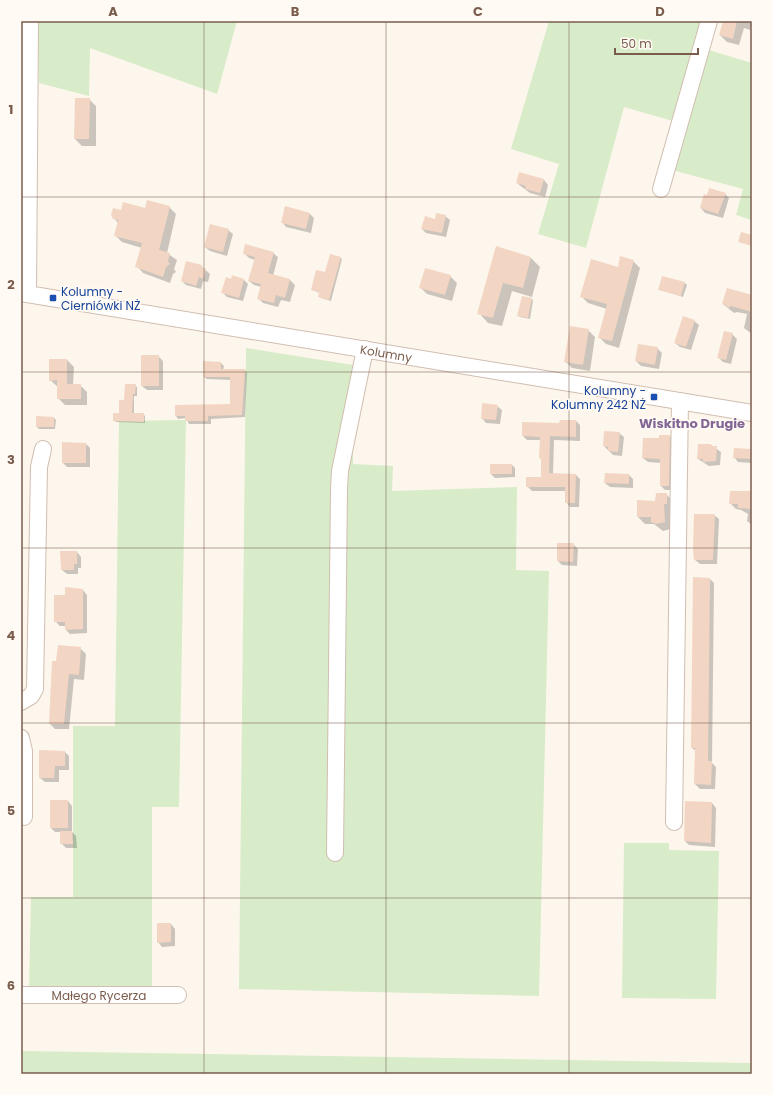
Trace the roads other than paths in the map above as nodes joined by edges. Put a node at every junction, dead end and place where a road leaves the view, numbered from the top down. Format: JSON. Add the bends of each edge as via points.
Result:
{"nodes":[{"id":1,"x":30,"y":21,"type":"edge"},
{"id":2,"x":709,"y":21,"type":"edge"},
{"id":3,"x":661,"y":189,"type":"dead end"},
{"id":4,"x":24,"y":293,"type":"edge"},
{"id":5,"x":365,"y":349,"type":"junction"},
{"id":6,"x":680,"y":401,"type":"junction"},
{"id":7,"x":752,"y":413,"type":"edge"},
{"id":8,"x":43,"y":449,"type":"dead end"},
{"id":9,"x":21,"y":702,"type":"edge"},
{"id":10,"x":21,"y":738,"type":"edge"},
{"id":11,"x":24,"y":817,"type":"dead end"},
{"id":12,"x":674,"y":822,"type":"dead end"},
{"id":13,"x":335,"y":852,"type":"dead end"},
{"id":14,"x":21,"y":995,"type":"edge"},
{"id":15,"x":178,"y":995,"type":"dead end"}],
"edges":[{"from":1,"to":4,"type":"street"},
{"from":2,"to":3,"type":"street"},
{"from":4,"to":5,"type":"street","name":"Kolumny"},
{"from":5,"to":6,"type":"street","name":"Kolumny"},
{"from":5,"to":13,"type":"street","via":[[340,471]]},
{"from":6,"to":7,"type":"street","name":"Kolumny"},
{"from":6,"to":12,"type":"street"},
{"from":8,"to":9,"type":"street","via":[[39,467],[35,689],[31,696]]},
{"from":10,"to":11,"type":"street","via":[[24,751]]},
{"from":14,"to":15,"type":"street","name":"Małego Rycerza"}]}
